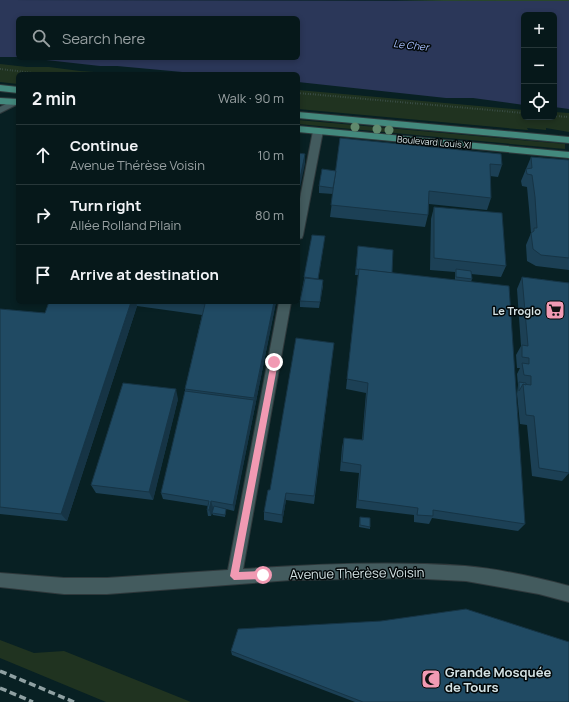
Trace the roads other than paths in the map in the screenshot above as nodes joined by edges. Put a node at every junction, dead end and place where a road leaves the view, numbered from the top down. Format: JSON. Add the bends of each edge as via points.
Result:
{"nodes":[{"id":1,"x":0,"y":88,"type":"edge"},
{"id":2,"x":16,"y":90,"type":"edge"},
{"id":3,"x":0,"y":101,"type":"edge"},
{"id":4,"x":16,"y":102,"type":"edge"},
{"id":5,"x":16,"y":102,"type":"edge"},
{"id":6,"x":0,"y":110,"type":"edge"},
{"id":7,"x":300,"y":115,"type":"edge"},
{"id":8,"x":300,"y":129,"type":"edge"},
{"id":9,"x":318,"y":131,"type":"junction"},
{"id":10,"x":569,"y":140,"type":"edge"},
{"id":11,"x":569,"y":155,"type":"edge"},
{"id":12,"x":300,"y":225,"type":"edge"},
{"id":13,"x":286,"y":304,"type":"edge"},
{"id":14,"x":234,"y":576,"type":"junction"},
{"id":15,"x":0,"y":580,"type":"edge"},
{"id":16,"x":569,"y":594,"type":"edge"}],
"edges":[{"from":1,"to":2,"type":"main road"},
{"from":3,"to":4,"type":"main road"},
{"from":5,"to":6,"type":"street"},
{"from":7,"to":10,"type":"main road","name":"Boulevard Louis XI"},
{"from":8,"to":9,"type":"main road","name":"Boulevard Louis XI"},
{"from":9,"to":11,"type":"main road","name":"Boulevard Louis XI"},
{"from":9,"to":12,"type":"street"},
{"from":13,"to":14,"type":"street"},
{"from":14,"to":15,"type":"street","name":"Avenue Thérèse Voisin","via":[[107,586],[64,586]]},
{"from":14,"to":16,"type":"street","name":"Avenue Thérèse Voisin","via":[[407,571],[466,574],[539,586]]}]}
